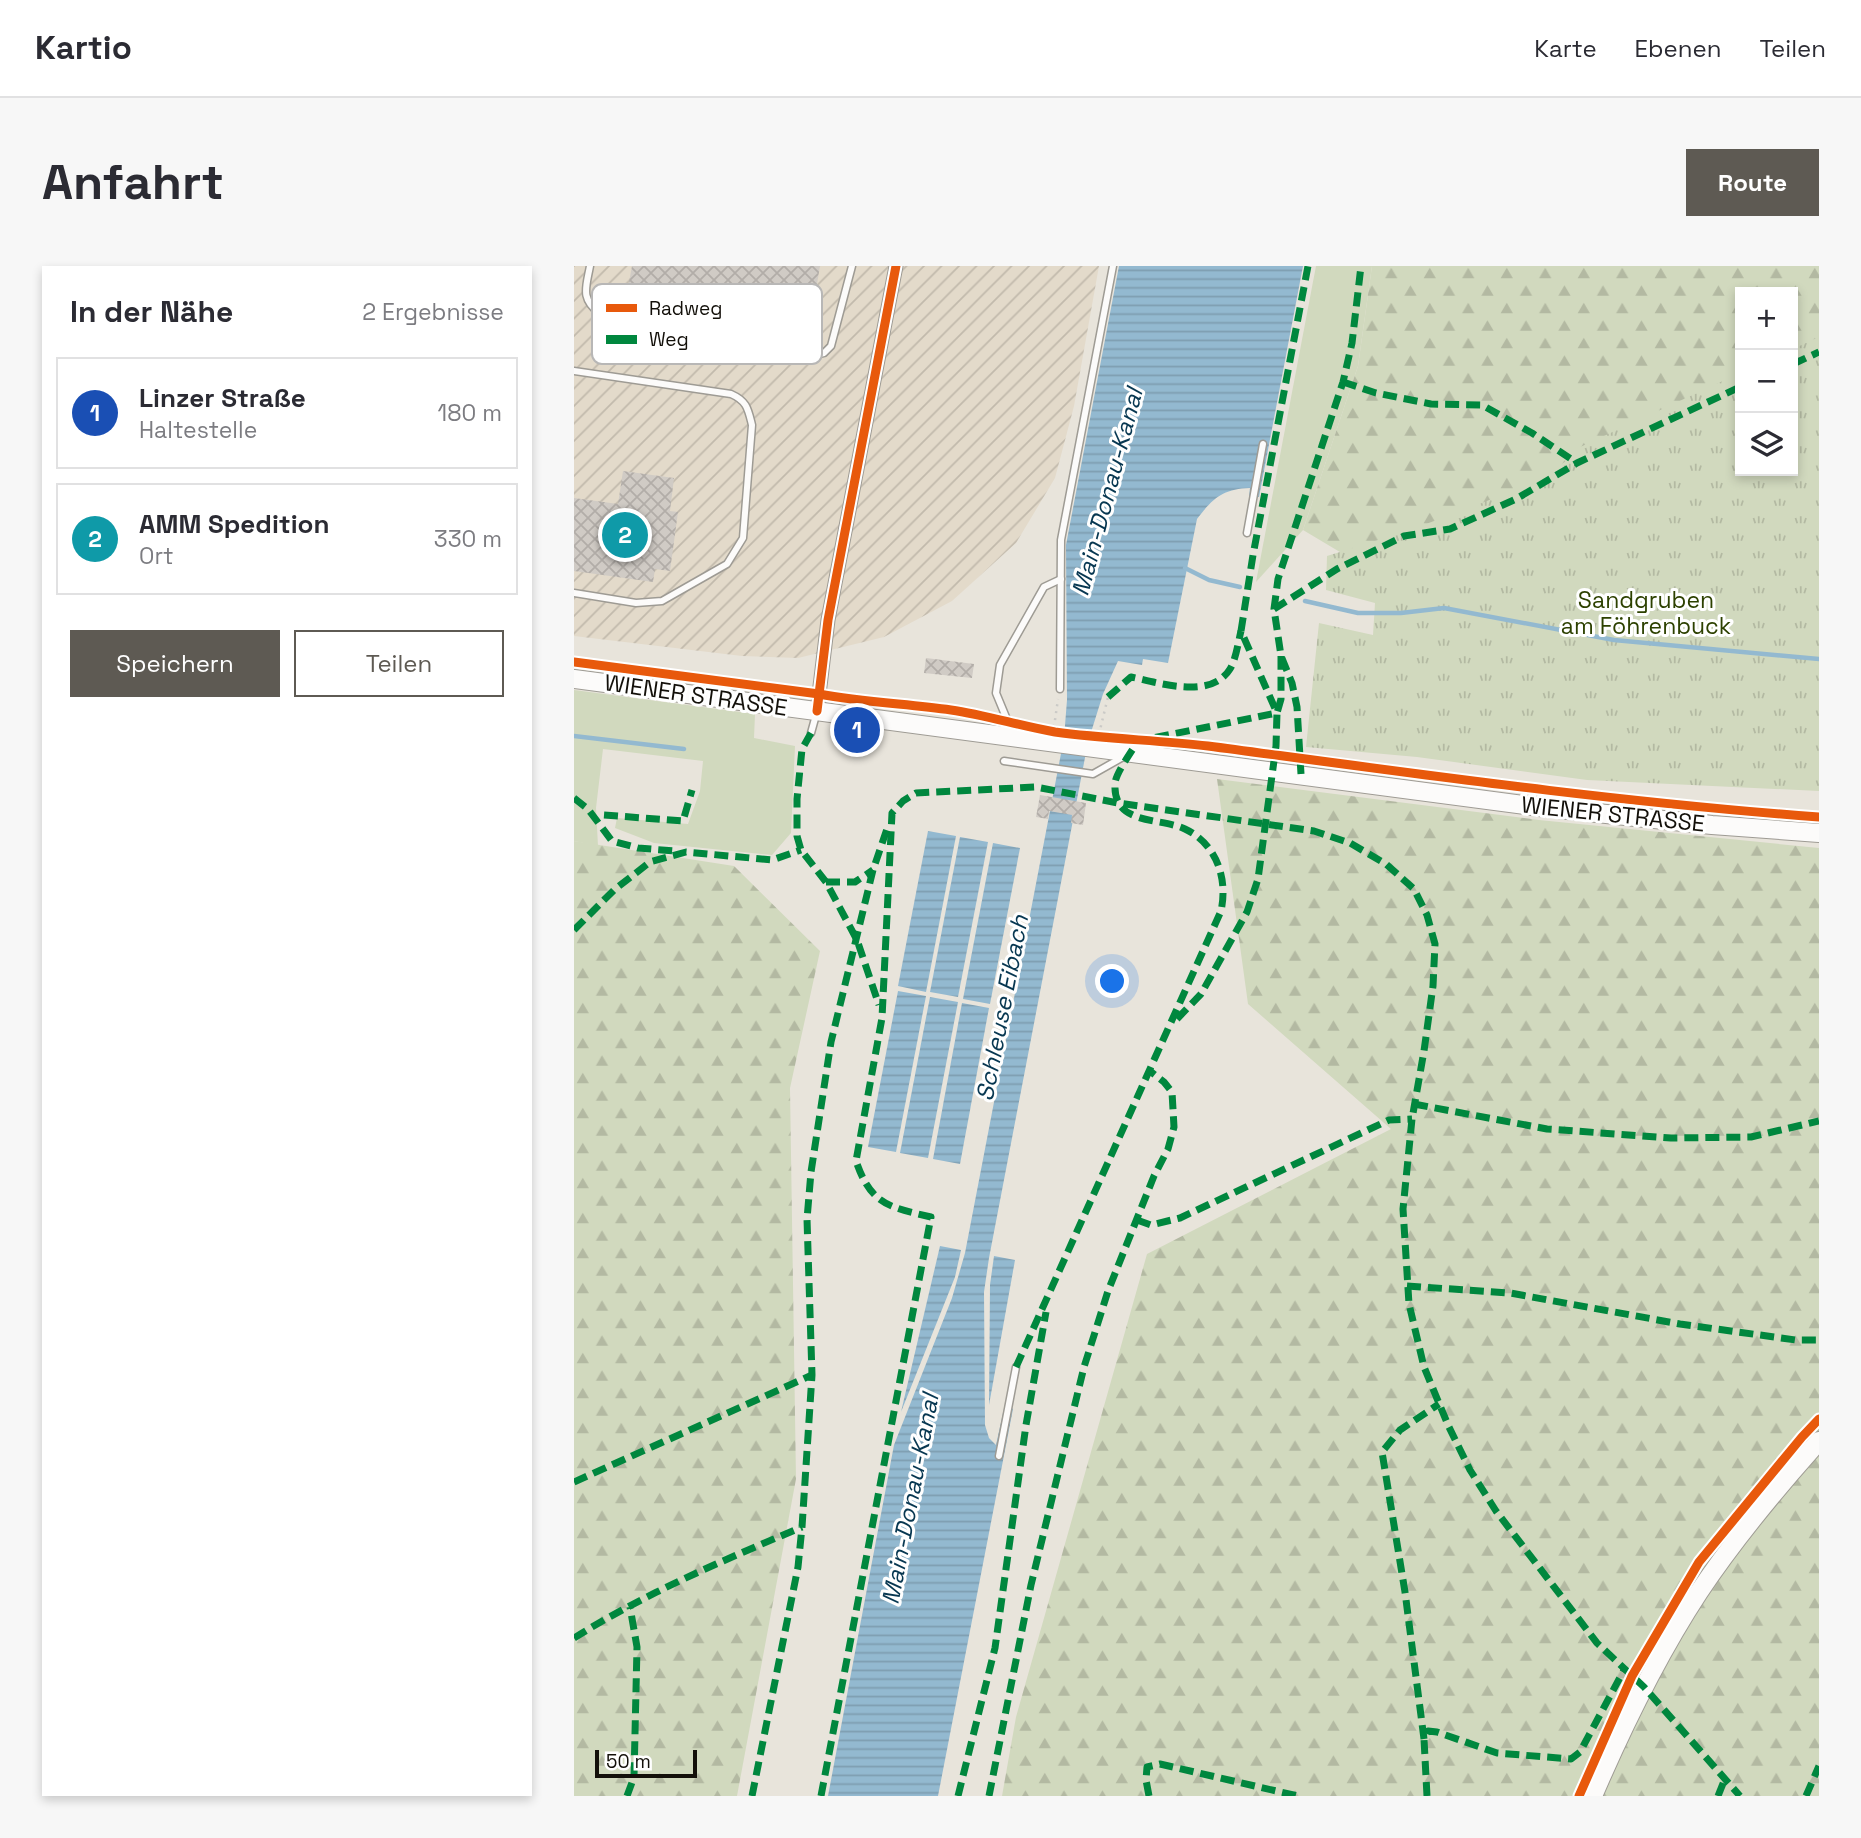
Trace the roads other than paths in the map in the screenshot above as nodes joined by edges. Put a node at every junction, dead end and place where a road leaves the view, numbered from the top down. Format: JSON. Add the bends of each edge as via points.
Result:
{"nodes":[{"id":1,"x":590,"y":266,"type":"edge"},
{"id":2,"x":852,"y":266,"type":"edge"},
{"id":3,"x":896,"y":266,"type":"edge"},
{"id":4,"x":1113,"y":266,"type":"edge"},
{"id":5,"x":592,"y":308,"type":"edge"},
{"id":6,"x":822,"y":354,"type":"edge"},
{"id":7,"x":574,"y":371,"type":"edge"},
{"id":8,"x":1263,"y":444,"type":"dead end"},
{"id":9,"x":1247,"y":533,"type":"dead end"},
{"id":10,"x":1061,"y":579,"type":"junction"},
{"id":11,"x":574,"y":593,"type":"edge"},
{"id":12,"x":574,"y":679,"type":"edge"},
{"id":13,"x":1060,"y":689,"type":"road end"},
{"id":14,"x":817,"y":711,"type":"junction"},
{"id":15,"x":811,"y":733,"type":"dead end"},
{"id":16,"x":1008,"y":736,"type":"junction"},
{"id":17,"x":1131,"y":752,"type":"junction"},
{"id":18,"x":1004,"y":761,"type":"dead end"},
{"id":19,"x":1819,"y":833,"type":"edge"},
{"id":20,"x":1016,"y":1367,"type":"dead end"},
{"id":21,"x":1819,"y":1441,"type":"edge"},
{"id":22,"x":999,"y":1456,"type":"dead end"},
{"id":23,"x":1593,"y":1796,"type":"edge"}],
"edges":[{"from":1,"to":5,"type":"lane","via":[[585,295]]},
{"from":2,"to":6,"type":"lane","via":[[831,346]]},
{"from":3,"to":14,"type":"street","via":[[828,620]]},
{"from":4,"to":10,"type":"lane","via":[[1061,541]]},
{"from":7,"to":11,"type":"lane","via":[[731,394],[741,399],[752,425],[743,538],[727,564],[662,601],[636,603]]},
{"from":8,"to":9,"type":"lane"},
{"from":10,"to":13,"type":"lane"},
{"from":10,"to":16,"type":"lane","via":[[1044,587],[999,665],[996,693],[1008,722]]},
{"from":12,"to":14,"type":"main road","name":"WIENER STRASSE"},
{"from":14,"to":15,"type":"lane"},
{"from":14,"to":16,"type":"main road","name":"WIENER STRASSE"},
{"from":16,"to":17,"type":"main road","name":"WIENER STRASSE","via":[[1098,742]]},
{"from":17,"to":18,"type":"lane","via":[[1093,774]]},
{"from":17,"to":19,"type":"main road","name":"WIENER STRASSE","via":[[1539,807]]},
{"from":20,"to":22,"type":"lane"},
{"from":21,"to":23,"type":"main road","via":[[1744,1529],[1698,1593],[1644,1687]]}]}
